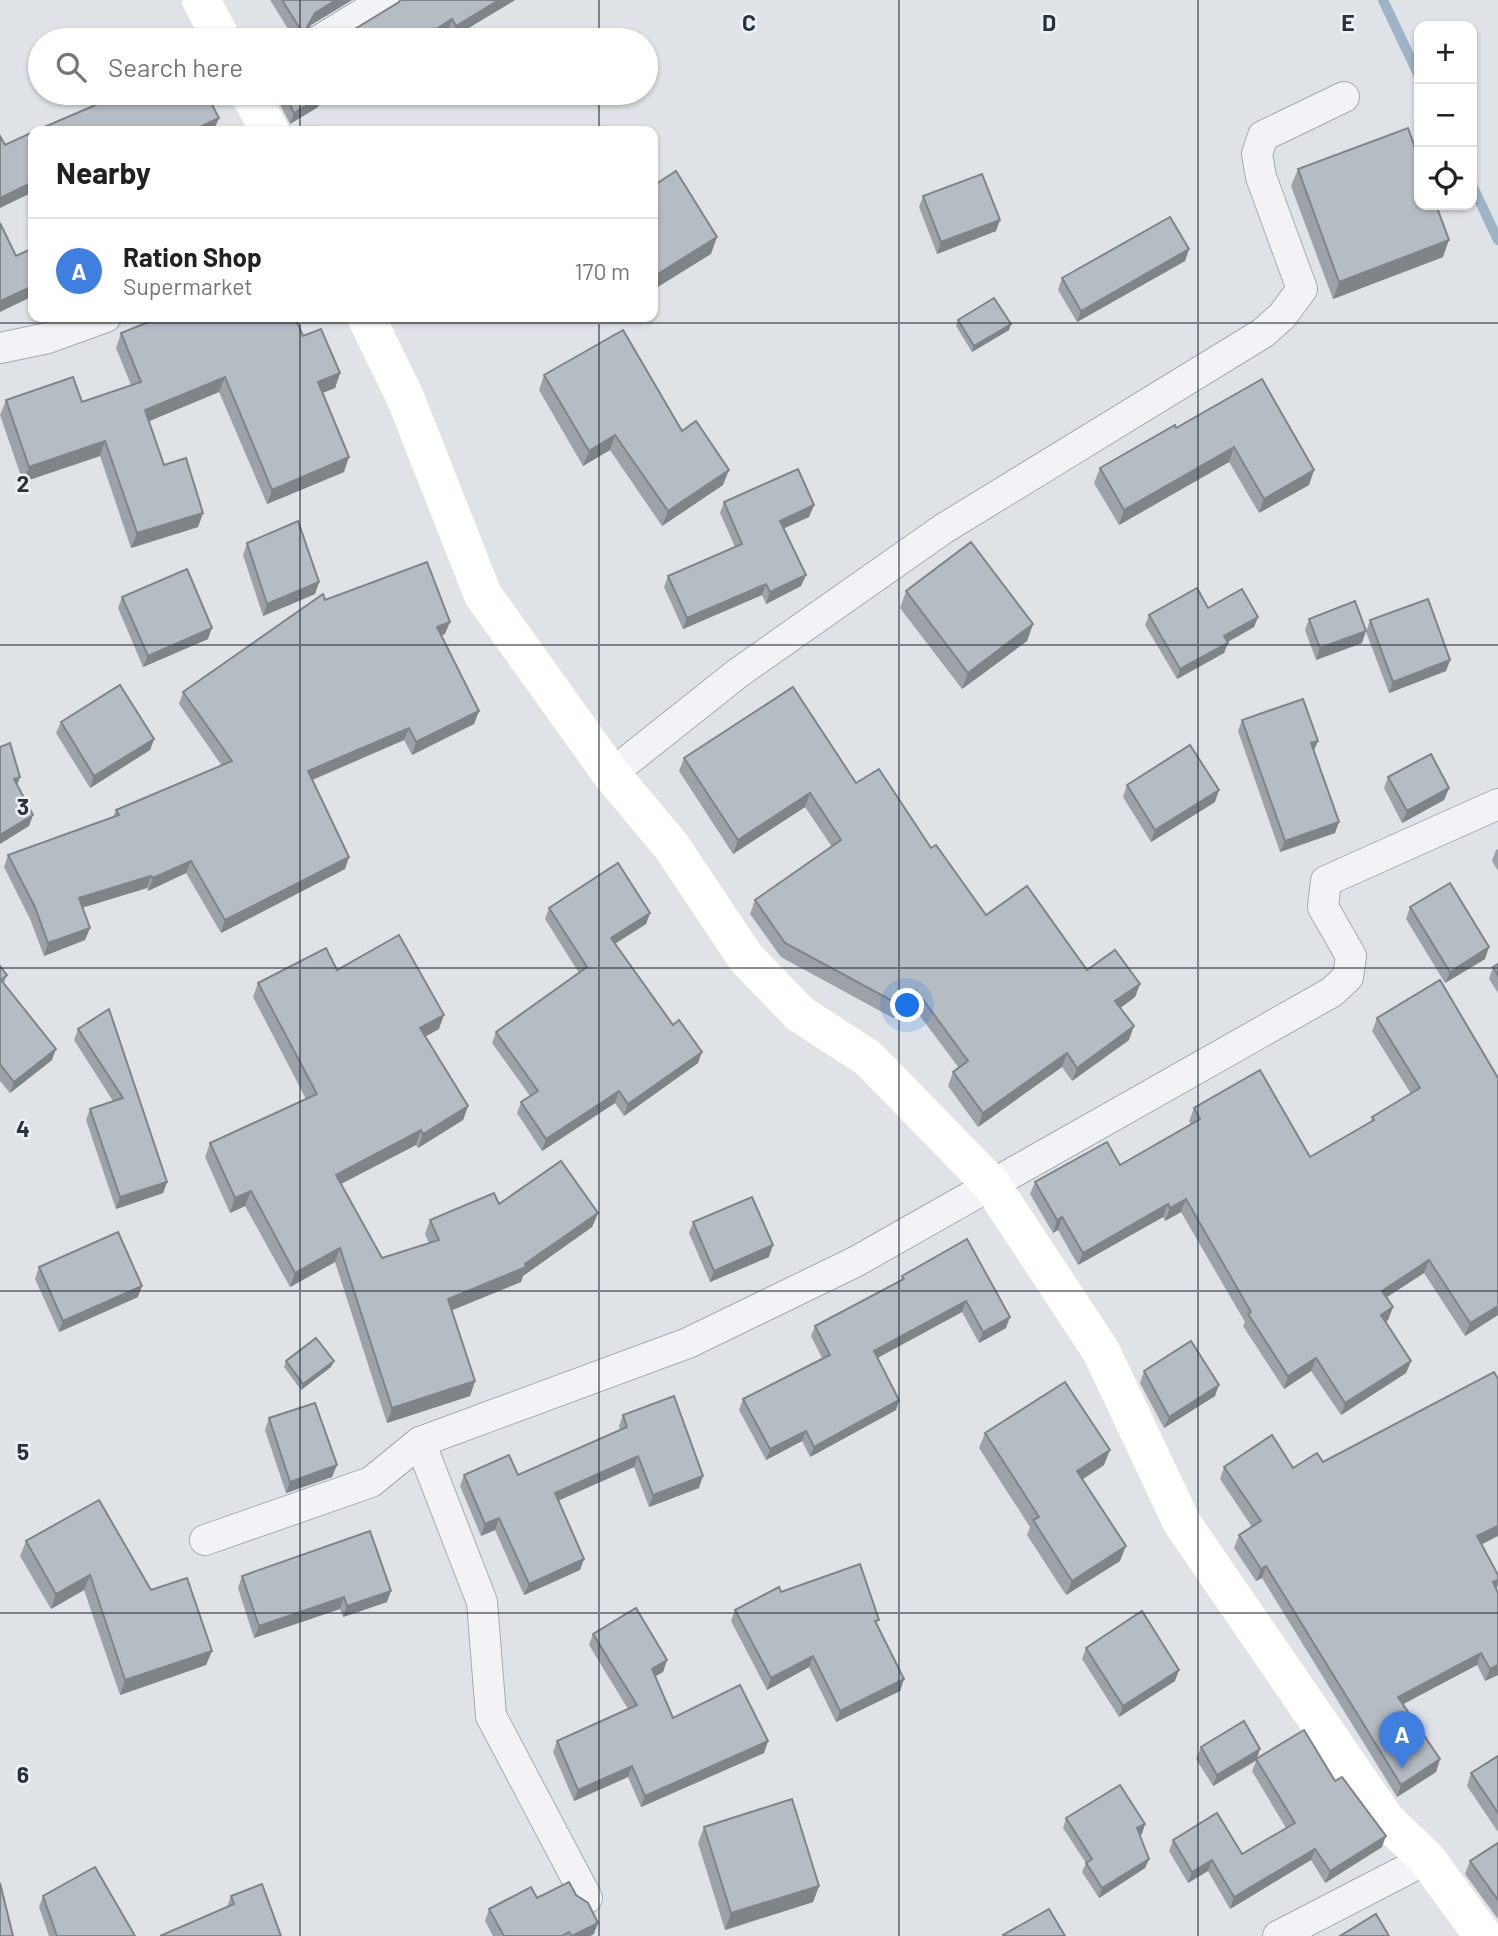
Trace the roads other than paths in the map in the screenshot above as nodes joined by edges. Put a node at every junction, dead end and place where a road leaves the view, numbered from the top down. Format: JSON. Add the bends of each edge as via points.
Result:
{"nodes":[{"id":1,"x":201,"y":0,"type":"edge"},
{"id":2,"x":385,"y":0,"type":"edge"},
{"id":3,"x":216,"y":28,"type":"edge"},
{"id":4,"x":340,"y":28,"type":"edge"},
{"id":5,"x":1344,"y":97,"type":"dead end"},
{"id":6,"x":256,"y":105,"type":"edge"},
{"id":7,"x":267,"y":126,"type":"edge"},
{"id":8,"x":92,"y":322,"type":"edge"},
{"id":9,"x":368,"y":322,"type":"edge"},
{"id":10,"x":0,"y":348,"type":"edge"},
{"id":11,"x":611,"y":774,"type":"junction"},
{"id":12,"x":1498,"y":804,"type":"edge"},
{"id":13,"x":991,"y":1184,"type":"junction"},
{"id":14,"x":420,"y":1442,"type":"junction"},
{"id":15,"x":205,"y":1540,"type":"dead end"},
{"id":16,"x":1427,"y":1859,"type":"junction"},
{"id":17,"x":587,"y":1898,"type":"dead end"},
{"id":18,"x":1278,"y":1936,"type":"edge"},
{"id":19,"x":1483,"y":1936,"type":"edge"}],
"edges":[{"from":1,"to":3,"type":"main road"},
{"from":2,"to":4,"type":"street"},
{"from":5,"to":11,"type":"street","via":[[1263,136],[1257,154],[1302,289],[1273,324],[943,529],[738,673]]},
{"from":6,"to":7,"type":"main road"},
{"from":8,"to":10,"type":"street"},
{"from":9,"to":11,"type":"main road","via":[[405,397],[483,595]]},
{"from":11,"to":13,"type":"main road","via":[[671,847],[746,958],[800,1014],[868,1058]]},
{"from":12,"to":13,"type":"street","via":[[1326,881],[1323,907],[1351,956],[1348,977],[1332,992]]},
{"from":13,"to":14,"type":"street","via":[[855,1262],[688,1343]]},
{"from":13,"to":16,"type":"main road","via":[[1101,1351],[1182,1523],[1386,1820]]},
{"from":14,"to":15,"type":"street","via":[[371,1482]]},
{"from":14,"to":17,"type":"street","via":[[482,1602],[491,1716]]},
{"from":16,"to":18,"type":"street"},
{"from":16,"to":19,"type":"main road"}]}
